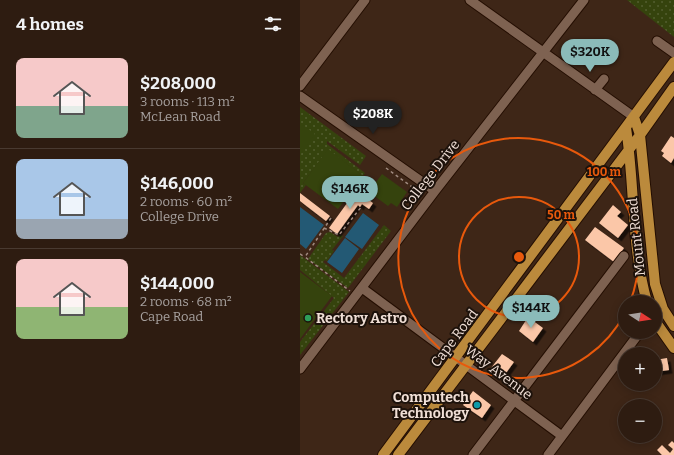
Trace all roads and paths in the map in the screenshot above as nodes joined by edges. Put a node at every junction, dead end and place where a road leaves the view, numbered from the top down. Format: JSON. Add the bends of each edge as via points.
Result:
{"nodes":[{"id":1,"x":365,"y":0,"type":"edge"},
{"id":2,"x":470,"y":0,"type":"edge"},
{"id":3,"x":584,"y":0,"type":"edge"},
{"id":4,"x":657,"y":41,"type":"dead end"},
{"id":5,"x":545,"y":52,"type":"junction"},
{"id":6,"x":674,"y":53,"type":"edge"},
{"id":7,"x":674,"y":62,"type":"edge"},
{"id":8,"x":604,"y":79,"type":"dead end"},
{"id":9,"x":300,"y":86,"type":"edge"},
{"id":10,"x":674,"y":87,"type":"edge"},
{"id":11,"x":596,"y":90,"type":"junction"},
{"id":12,"x":300,"y":96,"type":"edge"},
{"id":13,"x":624,"y":112,"type":"junction"},
{"id":14,"x":634,"y":117,"type":"junction"},
{"id":15,"x":626,"y":128,"type":"junction"},
{"id":16,"x":640,"y":135,"type":"junction"},
{"id":17,"x":629,"y":149,"type":"junction"},
{"id":18,"x":381,"y":164,"type":"dead end"},
{"id":19,"x":435,"y":191,"type":"junction"},
{"id":20,"x":423,"y":195,"type":"dead end"},
{"id":21,"x":362,"y":206,"type":"dead end"},
{"id":22,"x":331,"y":218,"type":"dead end"},
{"id":23,"x":324,"y":228,"type":"junction"},
{"id":24,"x":300,"y":254,"type":"edge"},
{"id":25,"x":624,"y":256,"type":"dead end"},
{"id":26,"x":305,"y":257,"type":"junction"},
{"id":27,"x":362,"y":288,"type":"junction"},
{"id":28,"x":645,"y":295,"type":"edge"},
{"id":29,"x":656,"y":295,"type":"edge"},
{"id":30,"x":345,"y":296,"type":"dead end"},
{"id":31,"x":662,"y":314,"type":"edge"},
{"id":32,"x":674,"y":326,"type":"edge"},
{"id":33,"x":662,"y":331,"type":"edge"},
{"id":34,"x":635,"y":339,"type":"edge"},
{"id":35,"x":674,"y":348,"type":"edge"},
{"id":36,"x":457,"y":358,"type":"junction"},
{"id":37,"x":466,"y":366,"type":"junction"},
{"id":38,"x":300,"y":369,"type":"edge"},
{"id":39,"x":514,"y":401,"type":"junction"},
{"id":40,"x":562,"y":436,"type":"junction"},
{"id":41,"x":383,"y":455,"type":"edge"},
{"id":42,"x":398,"y":455,"type":"edge"},
{"id":43,"x":473,"y":455,"type":"edge"},
{"id":44,"x":548,"y":455,"type":"edge"}],
"edges":[{"from":1,"to":9,"type":"street"},
{"from":2,"to":5,"type":"street"},
{"from":3,"to":5,"type":"street","name":"College Drive"},
{"from":4,"to":6,"type":"street"},
{"from":5,"to":11,"type":"street"},
{"from":5,"to":19,"type":"street","name":"College Drive"},
{"from":7,"to":14,"type":"main road","name":"Cape Road"},
{"from":8,"to":11,"type":"street"},
{"from":10,"to":16,"type":"main road","name":"Cape Road"},
{"from":11,"to":13,"type":"street"},
{"from":12,"to":19,"type":"street"},
{"from":13,"to":14,"type":"street"},
{"from":13,"to":15,"type":"street"},
{"from":14,"to":15,"type":"main road","name":"Cape Road"},
{"from":14,"to":16,"type":"main road","name":"Mount Road"},
{"from":15,"to":17,"type":"main road","name":"Mount Road"},
{"from":15,"to":36,"type":"main road","name":"Cape Road"},
{"from":16,"to":17,"type":"main road","name":"Cape Road"},
{"from":16,"to":29,"type":"main road","name":"Mount Road"},
{"from":17,"to":28,"type":"main road","name":"Mount Road","via":[[637,244]]},
{"from":17,"to":37,"type":"main road","name":"Cape Road"},
{"from":18,"to":20,"type":"path"},
{"from":19,"to":27,"type":"street","name":"College Drive"},
{"from":21,"to":23,"type":"path","via":[[339,235]]},
{"from":22,"to":23,"type":"path"},
{"from":23,"to":26,"type":"path"},
{"from":24,"to":26,"type":"path"},
{"from":25,"to":39,"type":"street"},
{"from":26,"to":30,"type":"path","via":[[350,291]]},
{"from":27,"to":36,"type":"street","name":"Way Avenue"},
{"from":27,"to":38,"type":"street","name":"College Drive"},
{"from":31,"to":32,"type":"main road","name":"Mount Road"},
{"from":33,"to":35,"type":"main road"},
{"from":34,"to":40,"type":"street"},
{"from":36,"to":37,"type":"street","name":"Way Avenue"},
{"from":36,"to":41,"type":"main road","name":"Cape Road"},
{"from":37,"to":39,"type":"street","name":"Way Avenue"},
{"from":37,"to":42,"type":"main road","name":"Cape Road"},
{"from":39,"to":40,"type":"street","name":"Way Avenue"},
{"from":39,"to":43,"type":"street"},
{"from":40,"to":44,"type":"street"}]}
